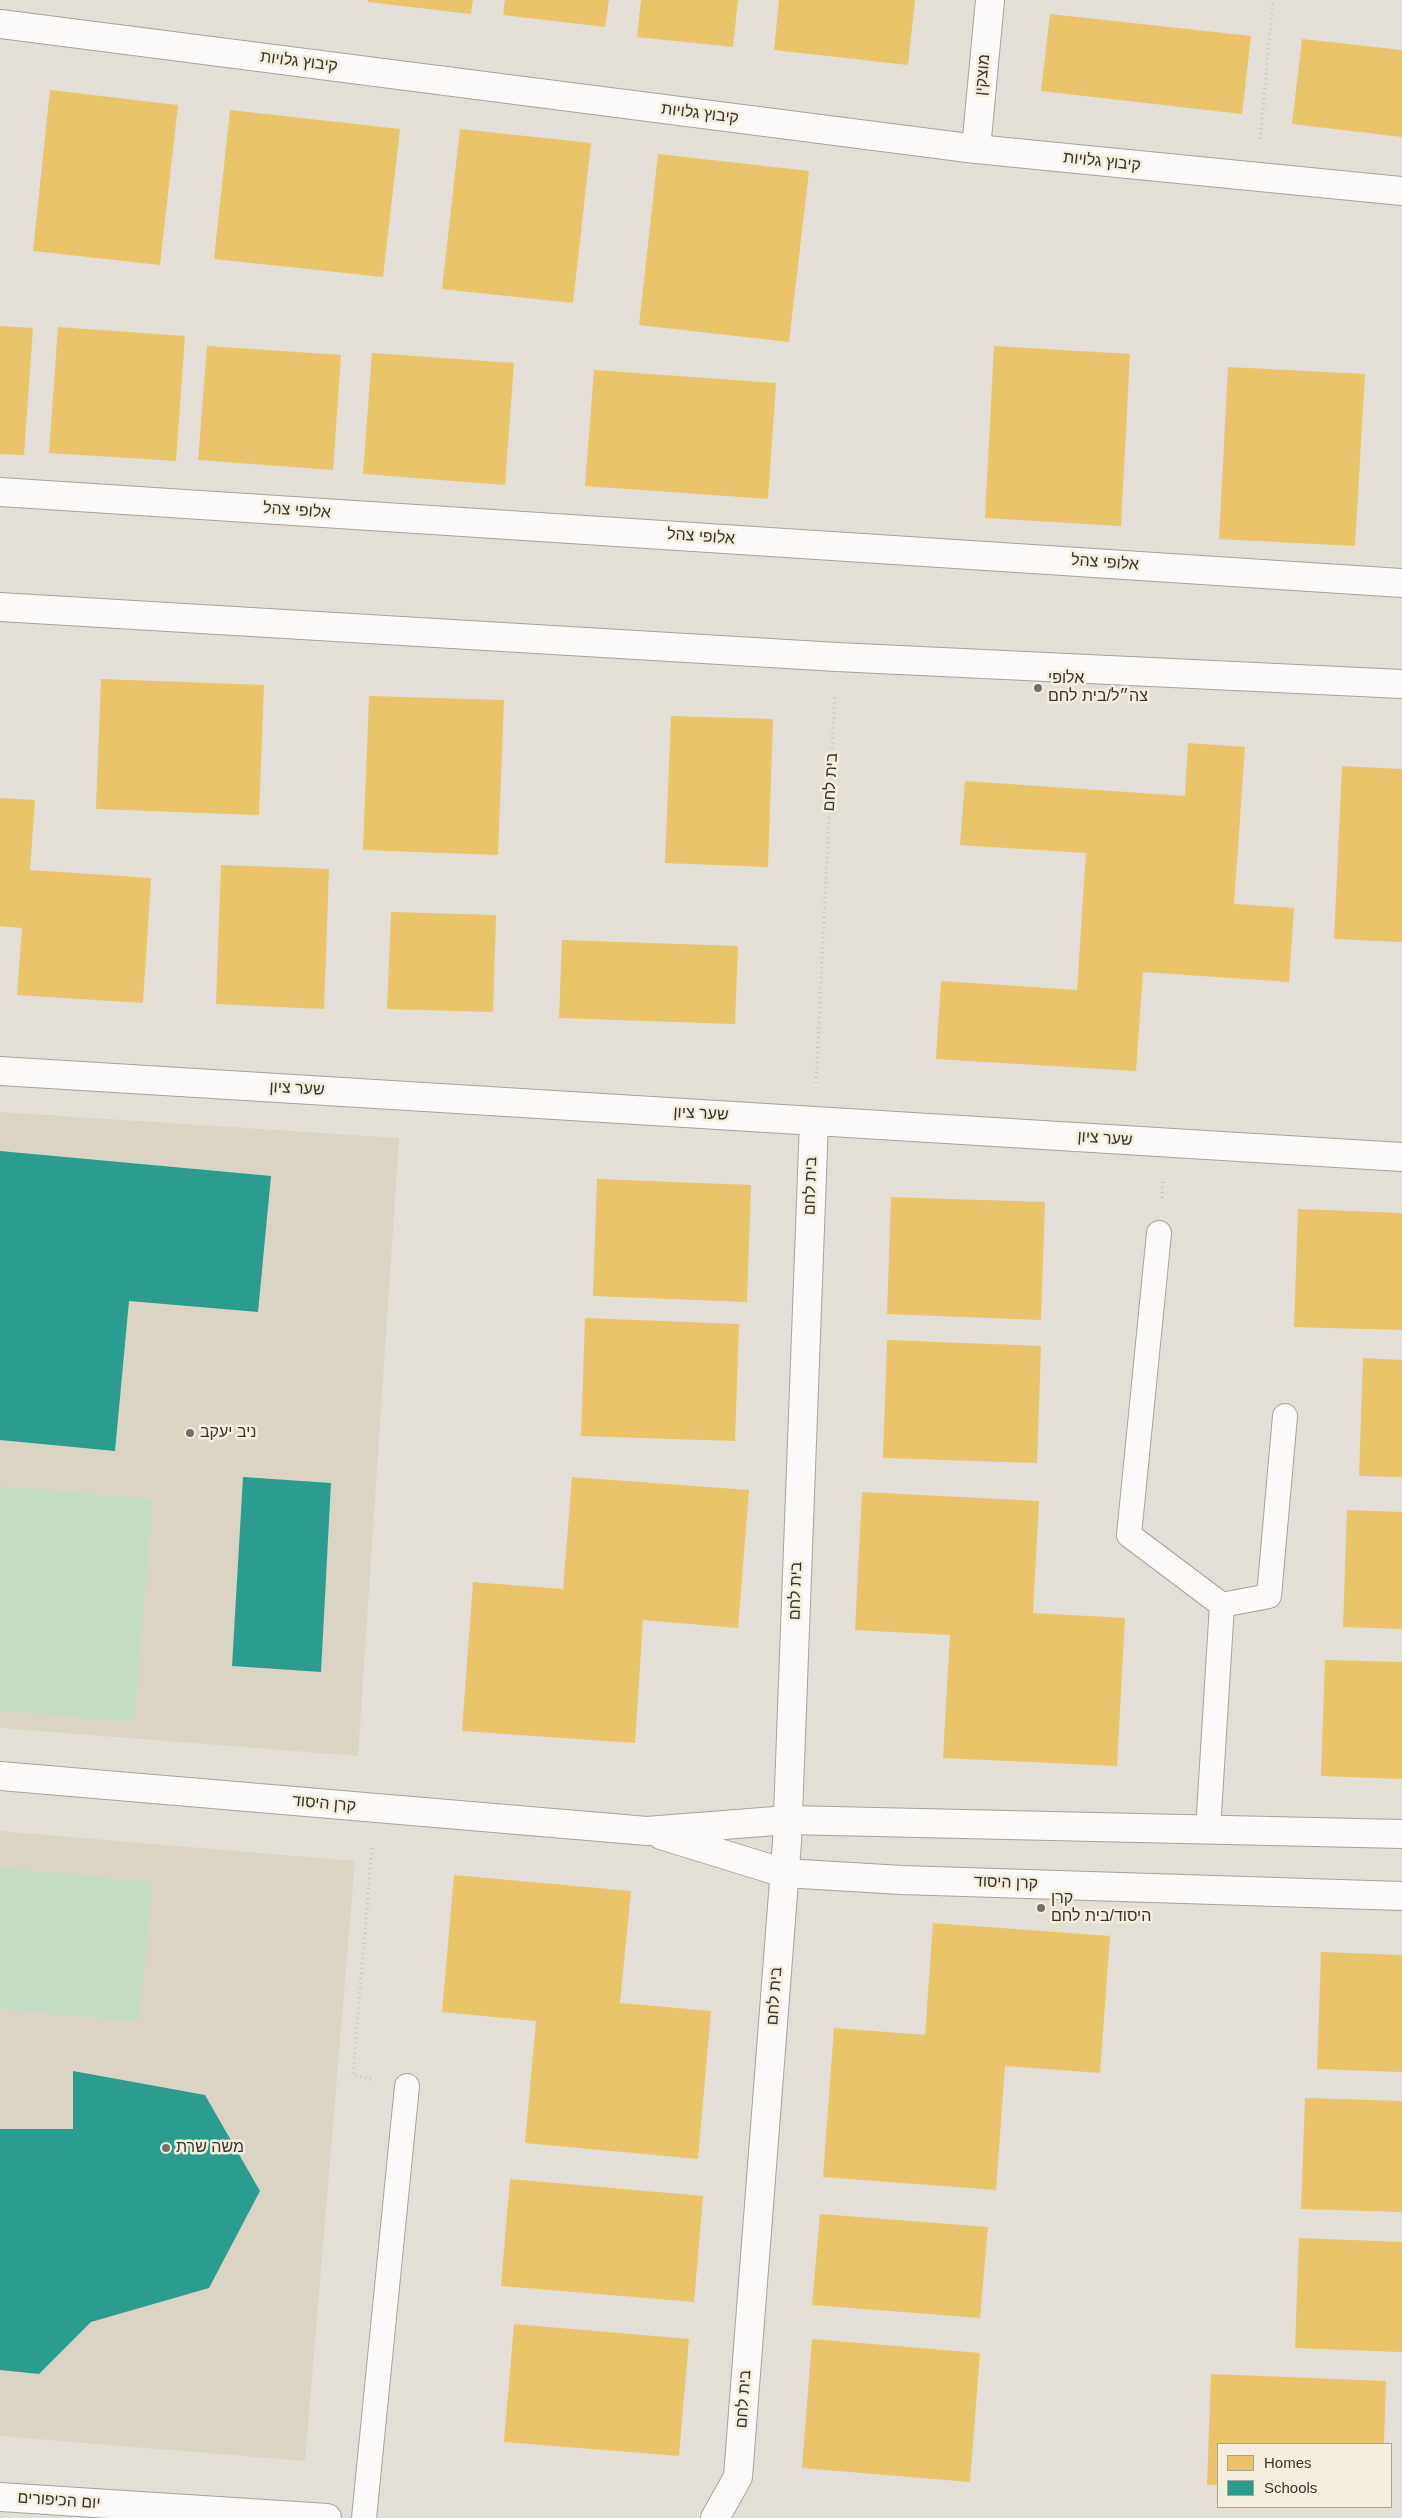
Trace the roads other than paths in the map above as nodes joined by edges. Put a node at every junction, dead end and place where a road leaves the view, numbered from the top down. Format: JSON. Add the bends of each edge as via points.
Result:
{"nodes":[{"id":1,"x":990,"y":0,"type":"edge"},
{"id":2,"x":0,"y":24,"type":"edge"},
{"id":3,"x":976,"y":149,"type":"junction"},
{"id":4,"x":1402,"y":191,"type":"edge"},
{"id":5,"x":0,"y":492,"type":"edge"},
{"id":6,"x":1402,"y":583,"type":"edge"},
{"id":7,"x":0,"y":607,"type":"edge"},
{"id":8,"x":1402,"y":684,"type":"edge"},
{"id":9,"x":0,"y":1071,"type":"edge"},
{"id":10,"x":814,"y":1121,"type":"junction"},
{"id":11,"x":1402,"y":1157,"type":"edge"},
{"id":12,"x":1160,"y":1234,"type":"road end"},
{"id":13,"x":1285,"y":1416,"type":"dead end"},
{"id":14,"x":1222,"y":1605,"type":"junction"},
{"id":15,"x":0,"y":1776,"type":"edge"},
{"id":16,"x":788,"y":1820,"type":"junction"},
{"id":17,"x":1208,"y":1830,"type":"junction"},
{"id":18,"x":647,"y":1831,"type":"junction"},
{"id":19,"x":1402,"y":1834,"type":"edge"},
{"id":20,"x":784,"y":1873,"type":"junction"},
{"id":21,"x":1402,"y":1896,"type":"edge"},
{"id":22,"x":407,"y":2086,"type":"road end"},
{"id":23,"x":0,"y":2497,"type":"edge"},
{"id":24,"x":327,"y":2518,"type":"edge"},
{"id":25,"x":364,"y":2518,"type":"edge"},
{"id":26,"x":715,"y":2518,"type":"edge"}],
"edges":[{"from":1,"to":3,"type":"street","name":"מוצקין"},
{"from":2,"to":3,"type":"street","name":"קיבוץ גלויות"},
{"from":3,"to":4,"type":"street","name":"קיבוץ גלויות"},
{"from":5,"to":6,"type":"street","name":"אלופי צהל"},
{"from":7,"to":8,"type":"street","via":[[837,657]]},
{"from":9,"to":10,"type":"street","name":"שער ציון"},
{"from":10,"to":11,"type":"street","name":"שער ציון"},
{"from":10,"to":16,"type":"street","name":"בית לחם"},
{"from":12,"to":14,"type":"lane","via":[[1129,1536]]},
{"from":13,"to":14,"type":"lane","via":[[1268,1596]]},
{"from":14,"to":17,"type":"lane"},
{"from":15,"to":18,"type":"street","name":"קרן היסוד"},
{"from":16,"to":17,"type":"street","name":"קרן היסוד"},
{"from":16,"to":18,"type":"street","name":"קרן היסוד"},
{"from":16,"to":20,"type":"street","name":"בית לחם"},
{"from":17,"to":19,"type":"street","name":"קרן היסוד"},
{"from":18,"to":20,"type":"street","name":"קרן היסוד"},
{"from":20,"to":21,"type":"street","name":"קרן היסוד","via":[[902,1880]]},
{"from":20,"to":26,"type":"street","name":"בית לחם","via":[[738,2476]]},
{"from":22,"to":25,"type":"lane"},
{"from":23,"to":24,"type":"street","name":"יום הכיפורים"}]}
